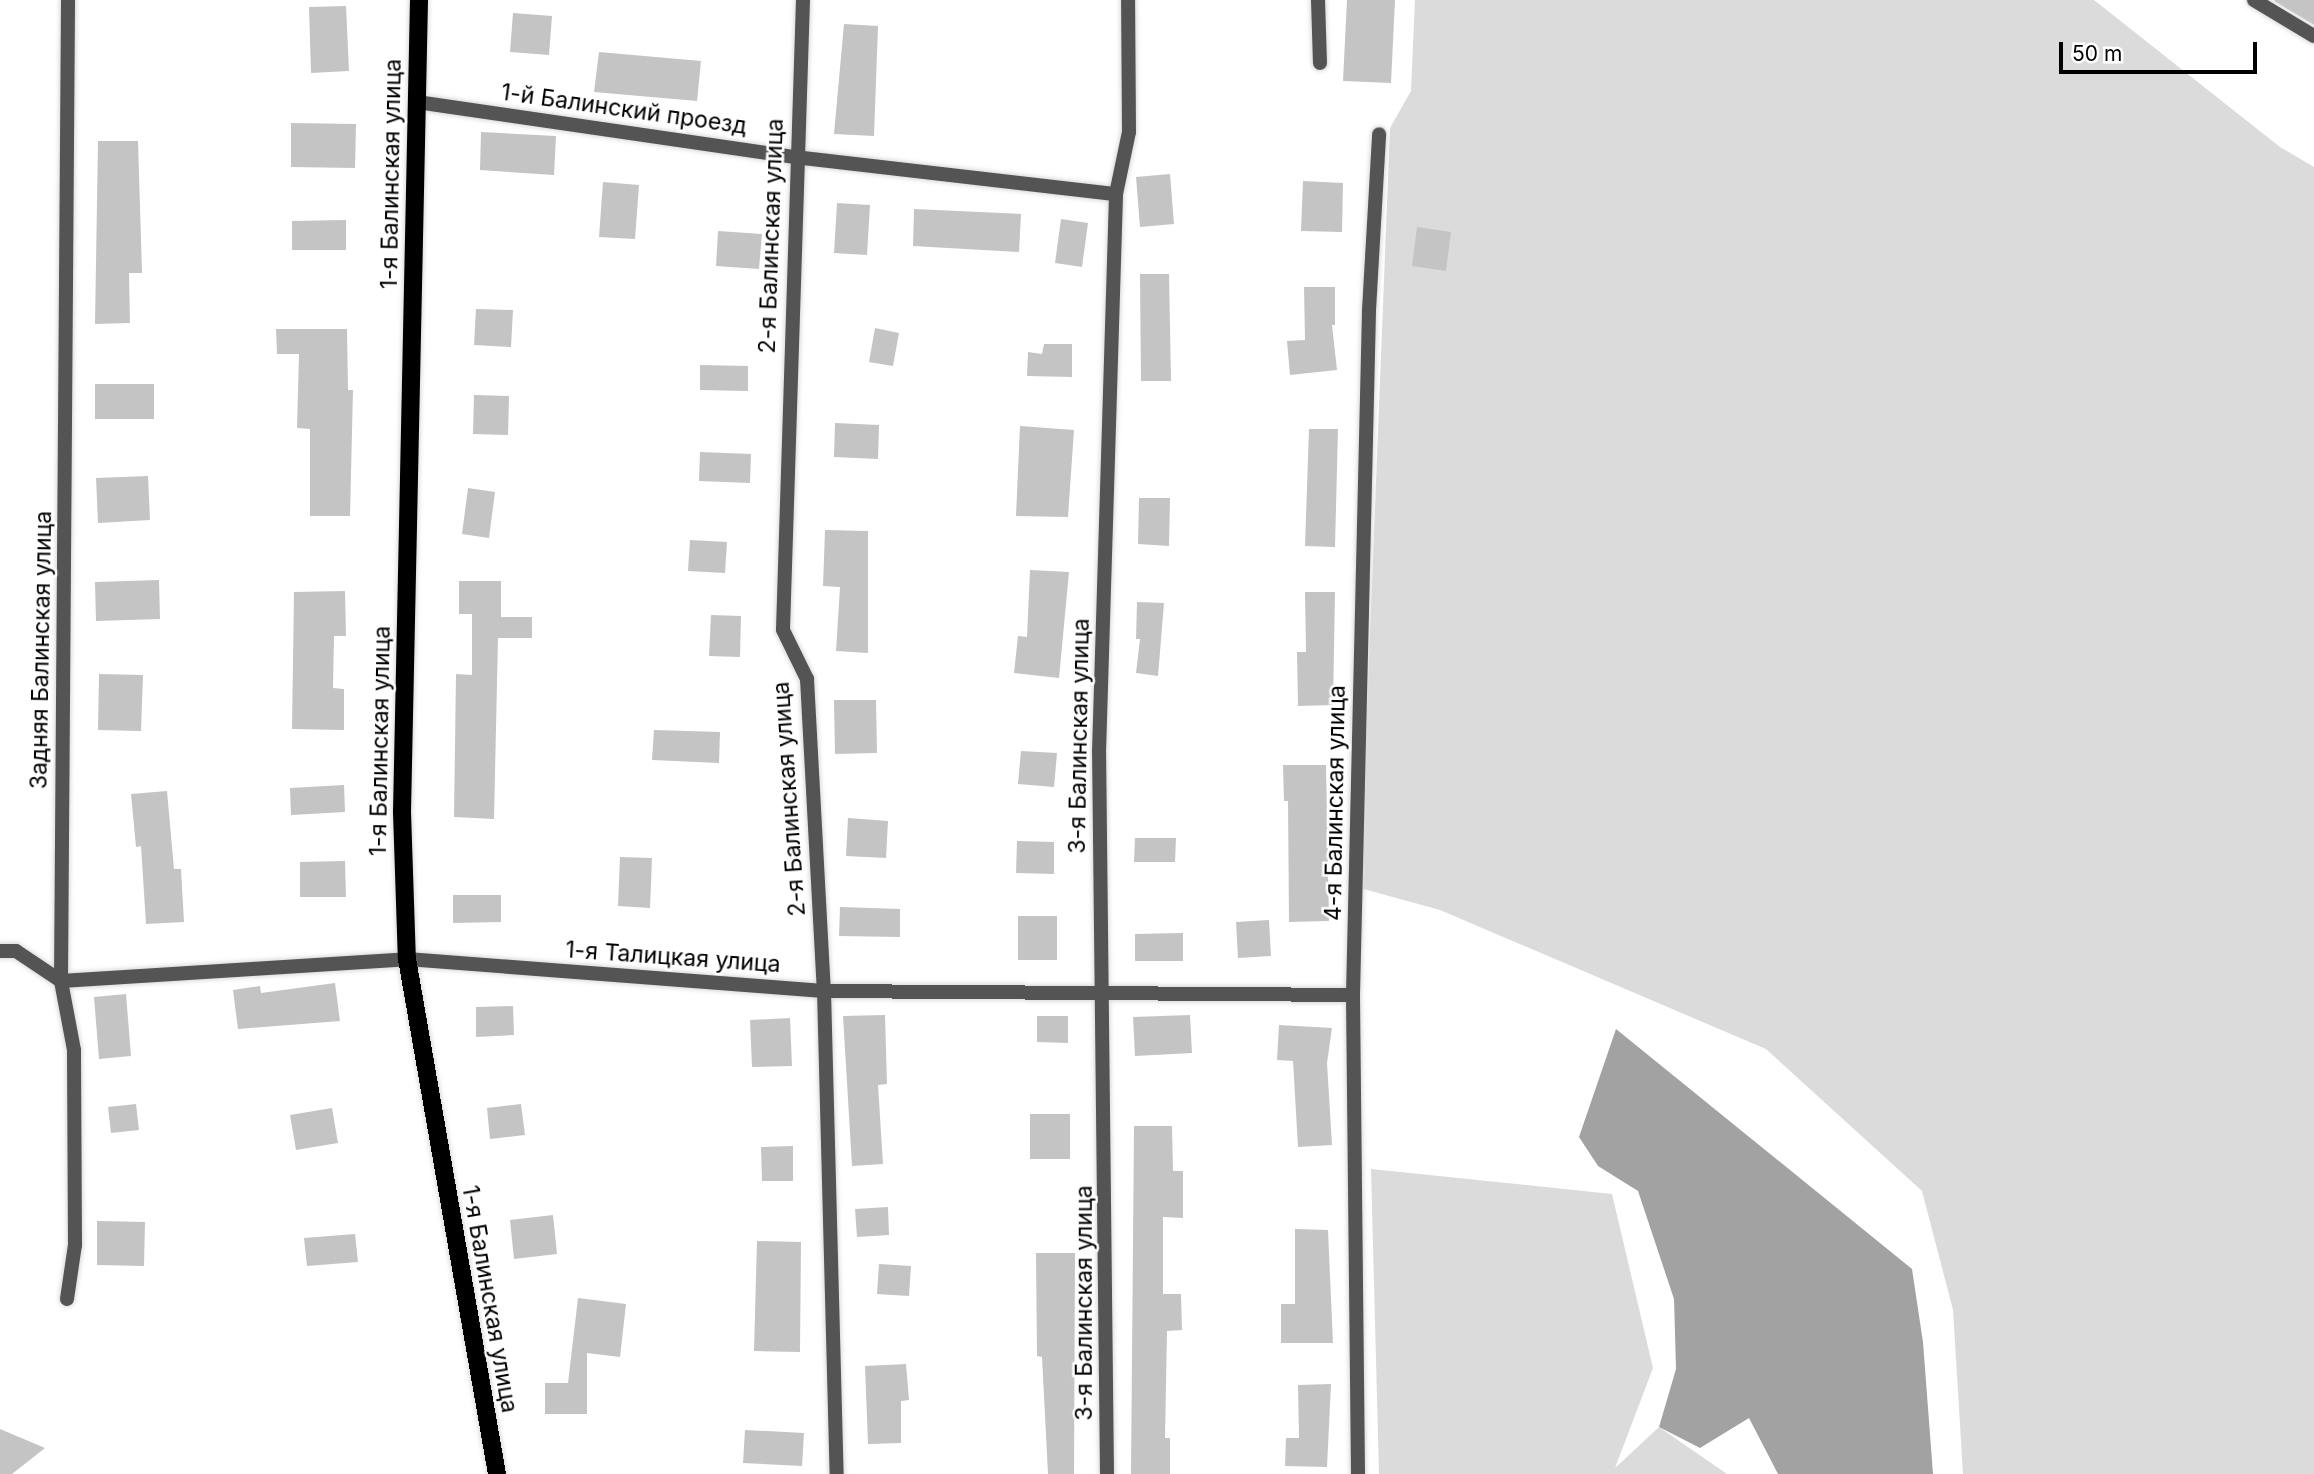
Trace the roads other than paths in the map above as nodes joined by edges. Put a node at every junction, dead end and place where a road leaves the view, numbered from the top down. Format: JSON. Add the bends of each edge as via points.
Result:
{"nodes":[{"id":1,"x":68,"y":0,"type":"edge"},
{"id":2,"x":419,"y":0,"type":"edge"},
{"id":3,"x":803,"y":0,"type":"edge"},
{"id":4,"x":1128,"y":0,"type":"edge"},
{"id":5,"x":1318,"y":0,"type":"edge"},
{"id":6,"x":2254,"y":0,"type":"edge"},
{"id":7,"x":2314,"y":37,"type":"edge"},
{"id":8,"x":1320,"y":63,"type":"dead end"},
{"id":9,"x":417,"y":102,"type":"junction"},
{"id":10,"x":1379,"y":134,"type":"dead end"},
{"id":11,"x":795,"y":157,"type":"junction"},
{"id":12,"x":1116,"y":194,"type":"junction"},
{"id":13,"x":0,"y":951,"type":"edge"},
{"id":14,"x":407,"y":960,"type":"junction"},
{"id":15,"x":61,"y":981,"type":"junction"},
{"id":16,"x":824,"y":991,"type":"junction"},
{"id":17,"x":1102,"y":992,"type":"junction"},
{"id":18,"x":1353,"y":995,"type":"junction"},
{"id":19,"x":67,"y":1299,"type":"dead end"},
{"id":20,"x":497,"y":1474,"type":"edge"},
{"id":21,"x":837,"y":1474,"type":"edge"},
{"id":22,"x":1107,"y":1474,"type":"edge"},
{"id":23,"x":1358,"y":1474,"type":"edge"}],
"edges":[{"from":1,"to":15,"type":"street","name":"Задняя Балинская улица"},
{"from":2,"to":9,"type":"main road","name":"1-я Балинская улица"},
{"from":3,"to":11,"type":"street","name":"2-я Балинская улица"},
{"from":4,"to":12,"type":"street","name":"3-я Балинская улица","via":[[1129,132]]},
{"from":5,"to":8,"type":"street"},
{"from":6,"to":7,"type":"street"},
{"from":9,"to":11,"type":"street","name":"1-й Балинский проезд"},
{"from":9,"to":14,"type":"main road","name":"1-я Балинская улица","via":[[402,812]]},
{"from":10,"to":18,"type":"street","name":"4-я Балинская улица","via":[[1369,310]]},
{"from":11,"to":12,"type":"street","name":"1-й Балинский проезд"},
{"from":11,"to":16,"type":"street","name":"2-я Балинская улица","via":[[783,631],[807,679]]},
{"from":12,"to":17,"type":"street","name":"3-я Балинская улица","via":[[1099,752]]},
{"from":13,"to":15,"type":"street","via":[[16,951]]},
{"from":14,"to":15,"type":"street","name":"1-я Талицкая улица"},
{"from":14,"to":16,"type":"street","name":"1-я Талицкая улица"},
{"from":14,"to":20,"type":"main road","name":"1-я Балинская улица"},
{"from":15,"to":19,"type":"street","name":"Задняя Балинская улица","via":[[75,1050],[75,1245]]},
{"from":16,"to":17,"type":"street","name":"1-я Талицкая улица"},
{"from":16,"to":21,"type":"street","name":"2-я Балинская улица"},
{"from":17,"to":18,"type":"street","name":"1-я Талицкая улица"},
{"from":17,"to":22,"type":"street","name":"3-я Балинская улица"},
{"from":18,"to":23,"type":"street","name":"4-я Балинская улица"}]}
